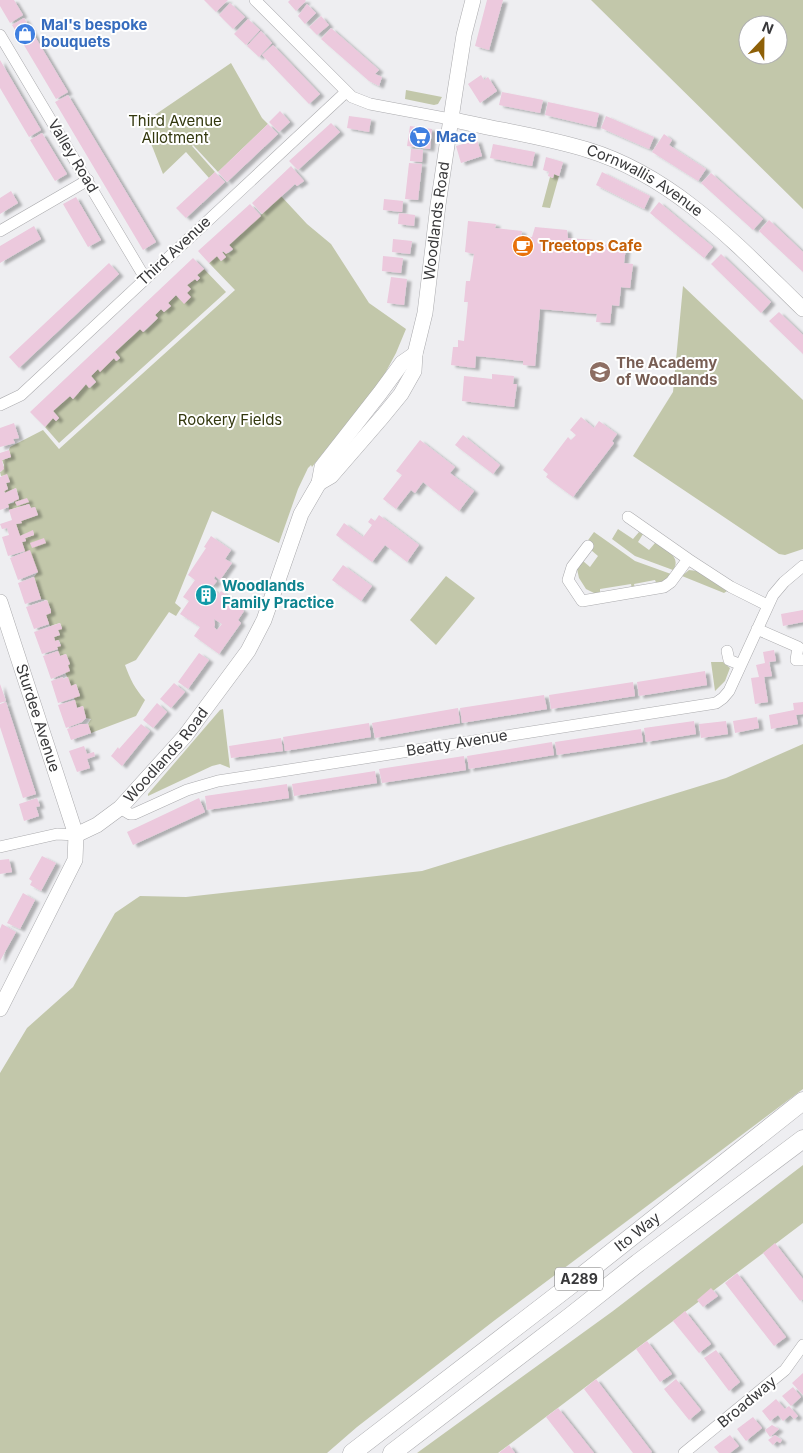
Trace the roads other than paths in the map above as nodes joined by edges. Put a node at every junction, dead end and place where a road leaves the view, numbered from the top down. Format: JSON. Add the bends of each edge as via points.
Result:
{"nodes":[{"id":1,"x":255,"y":0,"type":"edge"},
{"id":2,"x":473,"y":0,"type":"edge"},
{"id":3,"x":0,"y":35,"type":"edge"},
{"id":4,"x":346,"y":92,"type":"junction"},
{"id":5,"x":450,"y":119,"type":"junction"},
{"id":6,"x":88,"y":180,"type":"junction"},
{"id":7,"x":0,"y":231,"type":"edge"},
{"id":8,"x":145,"y":278,"type":"junction"},
{"id":9,"x":803,"y":308,"type":"edge"},
{"id":10,"x":0,"y":404,"type":"edge"},
{"id":11,"x":628,"y":517,"type":"dead end"},
{"id":12,"x":588,"y":546,"type":"dead end"},
{"id":13,"x":688,"y":559,"type":"junction"},
{"id":14,"x":803,"y":566,"type":"edge"},
{"id":15,"x":0,"y":602,"type":"edge"},
{"id":16,"x":767,"y":605,"type":"junction"},
{"id":17,"x":757,"y":629,"type":"junction"},
{"id":18,"x":727,"y":651,"type":"dead end"},
{"id":19,"x":803,"y":660,"type":"edge"},
{"id":20,"x":741,"y":665,"type":"junction"},
{"id":21,"x":120,"y":808,"type":"junction"},
{"id":22,"x":76,"y":835,"type":"junction"},
{"id":23,"x":0,"y":847,"type":"edge"},
{"id":24,"x":0,"y":1009,"type":"edge"},
{"id":25,"x":803,"y":1101,"type":"edge"},
{"id":26,"x":803,"y":1139,"type":"edge"},
{"id":27,"x":803,"y":1345,"type":"edge"},
{"id":28,"x":352,"y":1453,"type":"edge"},
{"id":29,"x":392,"y":1453,"type":"edge"},
{"id":30,"x":684,"y":1453,"type":"edge"}],
"edges":[{"from":1,"to":4,"type":"street"},
{"from":2,"to":5,"type":"street","name":"Woodlands Road"},
{"from":3,"to":6,"type":"street","name":"Valley Road"},
{"from":4,"to":5,"type":"street","via":[[370,104]]},
{"from":4,"to":8,"type":"street","name":"Third Avenue"},
{"from":5,"to":9,"type":"street","name":"Cornwallis Avenue","via":[[559,141],[646,175],[712,222]]},
{"from":5,"to":21,"type":"street","name":"Woodlands Road","via":[[414,370],[401,394],[372,429],[331,476],[319,483],[301,514],[264,620],[248,651],[184,736]]},
{"from":6,"to":7,"type":"street"},
{"from":6,"to":8,"type":"street","name":"Valley Road"},
{"from":8,"to":10,"type":"street","name":"Third Avenue","via":[[21,395]]},
{"from":11,"to":13,"type":"street"},
{"from":12,"to":13,"type":"street","via":[[572,567],[568,580],[582,601],[664,587]]},
{"from":13,"to":16,"type":"street","via":[[730,587]]},
{"from":14,"to":16,"type":"street","name":"Beatty Avenue","via":[[780,586]]},
{"from":15,"to":22,"type":"street","name":"Sturdee Avenue"},
{"from":16,"to":17,"type":"street","name":"Beatty Avenue"},
{"from":17,"to":19,"type":"street","via":[[798,647],[796,660]]},
{"from":17,"to":20,"type":"street","name":"Beatty Avenue"},
{"from":18,"to":20,"type":"street","via":[[729,660]]},
{"from":20,"to":21,"type":"street","name":"Beatty Avenue","via":[[728,692],[713,703],[218,781],[187,790],[134,814]]},
{"from":21,"to":22,"type":"street","name":"Woodlands Road","via":[[98,825]]},
{"from":22,"to":23,"type":"street","via":[[57,834]]},
{"from":22,"to":24,"type":"street","via":[[75,860]]},
{"from":25,"to":28,"type":"main road","name":"Ito Way","number":"A289"},
{"from":26,"to":29,"type":"main road","name":"Ito Way","number":"A289"},
{"from":27,"to":30,"type":"street","name":"Broadway","via":[[785,1370]]}]}
